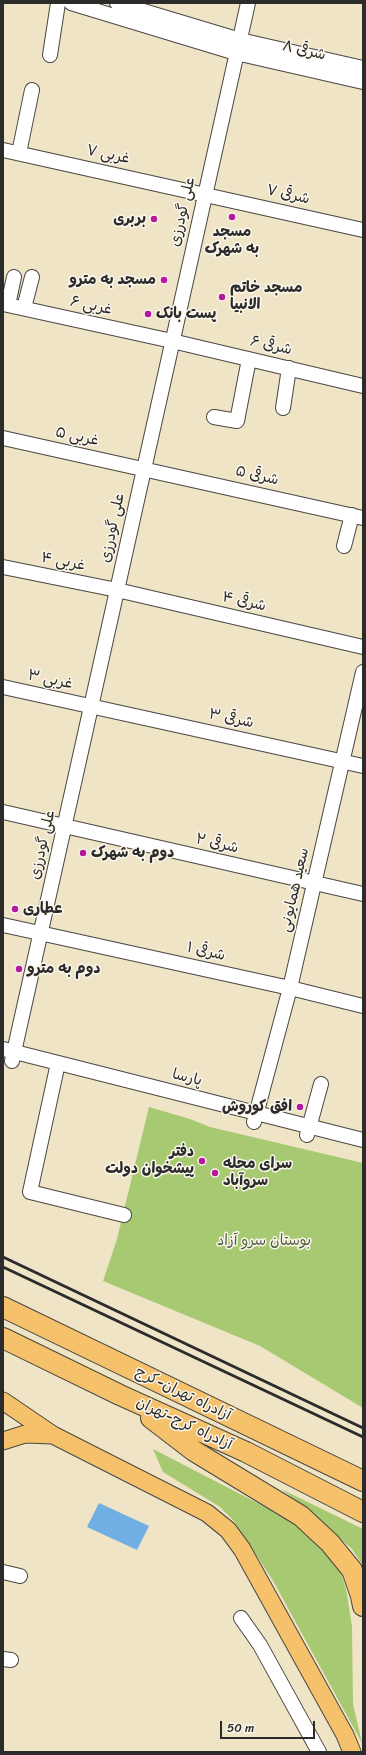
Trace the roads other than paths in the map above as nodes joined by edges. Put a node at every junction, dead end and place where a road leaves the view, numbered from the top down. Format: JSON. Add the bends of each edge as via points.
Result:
{"nodes":[{"id":1,"x":58,"y":3,"type":"edge"},
{"id":2,"x":71,"y":3,"type":"edge"},
{"id":3,"x":117,"y":3,"type":"edge"},
{"id":4,"x":248,"y":3,"type":"edge"},
{"id":5,"x":238,"y":46,"type":"junction"},
{"id":6,"x":50,"y":55,"type":"dead end"},
{"id":7,"x":363,"y":68,"type":"edge"},
{"id":8,"x":363,"y":82,"type":"edge"},
{"id":9,"x":32,"y":90,"type":"dead end"},
{"id":10,"x":3,"y":150,"type":"edge"},
{"id":11,"x":19,"y":154,"type":"junction"},
{"id":12,"x":205,"y":194,"type":"junction"},
{"id":13,"x":363,"y":230,"type":"edge"},
{"id":14,"x":14,"y":277,"type":"dead end"},
{"id":15,"x":32,"y":277,"type":"dead end"},
{"id":16,"x":6,"y":305,"type":"edge"},
{"id":17,"x":24,"y":308,"type":"junction"},
{"id":18,"x":172,"y":341,"type":"junction"},
{"id":19,"x":249,"y":359,"type":"junction"},
{"id":20,"x":289,"y":368,"type":"junction"},
{"id":21,"x":363,"y":386,"type":"edge"},
{"id":22,"x":283,"y":408,"type":"dead end"},
{"id":23,"x":214,"y":416,"type":"dead end"},
{"id":24,"x":3,"y":438,"type":"edge"},
{"id":25,"x":144,"y":468,"type":"junction"},
{"id":26,"x":358,"y":516,"type":"edge"},
{"id":27,"x":344,"y":546,"type":"dead end"},
{"id":28,"x":3,"y":567,"type":"edge"},
{"id":29,"x":117,"y":590,"type":"junction"},
{"id":30,"x":363,"y":647,"type":"edge"},
{"id":31,"x":363,"y":672,"type":"edge"},
{"id":32,"x":3,"y":688,"type":"edge"},
{"id":33,"x":91,"y":706,"type":"junction"},
{"id":34,"x":343,"y":760,"type":"junction"},
{"id":35,"x":363,"y":766,"type":"edge"},
{"id":36,"x":3,"y":812,"type":"edge"},
{"id":37,"x":64,"y":826,"type":"junction"},
{"id":38,"x":314,"y":883,"type":"junction"},
{"id":39,"x":363,"y":894,"type":"edge"},
{"id":40,"x":3,"y":924,"type":"edge"},
{"id":41,"x":41,"y":933,"type":"junction"},
{"id":42,"x":290,"y":988,"type":"junction"},
{"id":43,"x":363,"y":1006,"type":"edge"},
{"id":44,"x":8,"y":1055,"type":"edge"},
{"id":45,"x":57,"y":1068,"type":"junction"},
{"id":46,"x":321,"y":1084,"type":"dead end"},
{"id":47,"x":255,"y":1118,"type":"junction"},
{"id":48,"x":308,"y":1131,"type":"junction"},
{"id":49,"x":363,"y":1140,"type":"edge"},
{"id":50,"x":363,"y":1149,"type":"edge"},
{"id":51,"x":124,"y":1214,"type":"dead end"},
{"id":52,"x":3,"y":1307,"type":"edge"},
{"id":53,"x":3,"y":1338,"type":"edge"},
{"id":54,"x":120,"y":1395,"type":"junction"},
{"id":55,"x":4,"y":1404,"type":"edge"},
{"id":56,"x":53,"y":1435,"type":"junction"},
{"id":57,"x":3,"y":1441,"type":"edge"},
{"id":58,"x":363,"y":1481,"type":"edge"},
{"id":59,"x":363,"y":1512,"type":"edge"},
{"id":60,"x":3,"y":1572,"type":"edge"},
{"id":61,"x":20,"y":1576,"type":"dead end"},
{"id":62,"x":363,"y":1606,"type":"edge"},
{"id":63,"x":241,"y":1618,"type":"dead end"},
{"id":64,"x":320,"y":1752,"type":"edge"},
{"id":65,"x":352,"y":1752,"type":"edge"}],
"edges":[{"from":1,"to":6,"type":"street"},
{"from":2,"to":5,"type":"street"},
{"from":3,"to":5,"type":"street"},
{"from":4,"to":5,"type":"street","name":"علی گودرزی"},
{"from":5,"to":7,"type":"street","name":"۸ شرقی"},
{"from":5,"to":8,"type":"street","name":"۸ شرقی"},
{"from":5,"to":12,"type":"street","name":"علی گودرزی"},
{"from":9,"to":11,"type":"street"},
{"from":10,"to":11,"type":"street","name":"۷ غربی"},
{"from":11,"to":12,"type":"street","name":"۷ غربی"},
{"from":12,"to":13,"type":"street","name":"۷ شرقی"},
{"from":12,"to":18,"type":"street","name":"علی گودرزی"},
{"from":14,"to":16,"type":"street"},
{"from":15,"to":17,"type":"street"},
{"from":16,"to":17,"type":"street","name":"۶ غربی"},
{"from":17,"to":18,"type":"street","name":"۶ غربی"},
{"from":18,"to":19,"type":"street","name":"۶ شرقی"},
{"from":18,"to":25,"type":"street","name":"علی گودرزی"},
{"from":19,"to":20,"type":"street","name":"۶ شرقی"},
{"from":19,"to":23,"type":"street","via":[[237,421]]},
{"from":20,"to":21,"type":"street","name":"۶ شرقی"},
{"from":20,"to":22,"type":"street"},
{"from":24,"to":25,"type":"street","name":"۵ غربی"},
{"from":25,"to":26,"type":"street","name":"۵ شرقی"},
{"from":25,"to":29,"type":"street","name":"علی گودرزی"},
{"from":26,"to":27,"type":"street"},
{"from":28,"to":29,"type":"street","name":"۴ غربی"},
{"from":29,"to":30,"type":"street","name":"۴ شرقی"},
{"from":29,"to":33,"type":"street","name":"علی گودرزی"},
{"from":31,"to":34,"type":"street","name":"سعید همایونی"},
{"from":32,"to":33,"type":"street","name":"۳ غربی"},
{"from":33,"to":34,"type":"street","name":"۳ شرقی"},
{"from":33,"to":37,"type":"street","name":"علی گودرزی"},
{"from":34,"to":35,"type":"street","name":"۳ شرقی"},
{"from":34,"to":38,"type":"street","name":"سعید همایونی"},
{"from":36,"to":37,"type":"street","name":"۲ شرقی"},
{"from":37,"to":38,"type":"street","name":"۲ شرقی"},
{"from":37,"to":41,"type":"street","name":"علی گودرزی"},
{"from":38,"to":39,"type":"street","name":"۲ شرقی"},
{"from":38,"to":42,"type":"street","name":"سعید همایونی"},
{"from":40,"to":41,"type":"street","name":"۱ شرقی"},
{"from":41,"to":42,"type":"street","name":"۱ شرقی"},
{"from":41,"to":44,"type":"street","name":"علی گودرزی"},
{"from":42,"to":43,"type":"street","name":"۱ شرقی"},
{"from":42,"to":47,"type":"street","name":"سعید همایونی"},
{"from":44,"to":45,"type":"street","name":"پارسا"},
{"from":45,"to":47,"type":"street","name":"پارسا"},
{"from":45,"to":51,"type":"street","via":[[30,1192]]},
{"from":46,"to":48,"type":"street"},
{"from":47,"to":48,"type":"street","name":"پارسا"},
{"from":48,"to":49,"type":"street","name":"پارسا"},
{"from":48,"to":50,"type":"street","name":"پارسا"},
{"from":52,"to":58,"type":"highway","name":"آزادراه تهران-کرج"},
{"from":53,"to":54,"type":"highway","name":"آزادراه کرج-تهران"},
{"from":54,"to":59,"type":"highway","name":"آزادراه کرج-تهران","via":[[246,1452]]},
{"from":54,"to":62,"type":"highway","via":[[194,1450],[301,1516],[330,1543],[352,1570]]},
{"from":55,"to":56,"type":"main road"},
{"from":56,"to":57,"type":"main road","via":[[25,1434]]},
{"from":56,"to":65,"type":"main road","via":[[207,1513],[228,1530],[242,1549]]},
{"from":60,"to":61,"type":"street"},
{"from":63,"to":64,"type":"street","via":[[260,1645]]}]}
